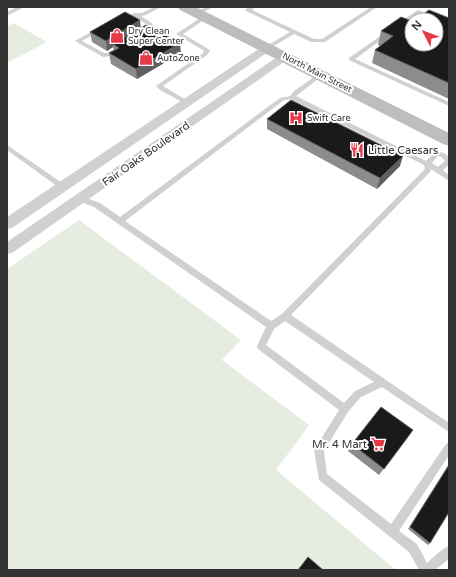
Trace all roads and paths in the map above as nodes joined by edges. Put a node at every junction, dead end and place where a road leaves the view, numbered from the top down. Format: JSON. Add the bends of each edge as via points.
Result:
{"nodes":[{"id":1,"x":21,"y":7,"type":"edge"},
{"id":2,"x":158,"y":7,"type":"edge"},
{"id":3,"x":242,"y":7,"type":"edge"},
{"id":4,"x":374,"y":7,"type":"edge"},
{"id":5,"x":250,"y":8,"type":"edge"},
{"id":6,"x":196,"y":10,"type":"edge"},
{"id":7,"x":7,"y":14,"type":"edge"},
{"id":8,"x":135,"y":15,"type":"junction"},
{"id":9,"x":119,"y":20,"type":"edge"},
{"id":10,"x":449,"y":25,"type":"edge"},
{"id":11,"x":105,"y":26,"type":"edge"},
{"id":12,"x":294,"y":32,"type":"junction"},
{"id":13,"x":139,"y":35,"type":"edge"},
{"id":14,"x":120,"y":47,"type":"edge"},
{"id":15,"x":267,"y":48,"type":"junction"},
{"id":16,"x":284,"y":56,"type":"junction"},
{"id":17,"x":320,"y":75,"type":"junction"},
{"id":18,"x":292,"y":97,"type":"junction"},
{"id":19,"x":186,"y":102,"type":"junction"},
{"id":20,"x":449,"y":104,"type":"edge"},
{"id":21,"x":205,"y":112,"type":"junction"},
{"id":22,"x":449,"y":142,"type":"edge"},
{"id":23,"x":7,"y":148,"type":"edge"},
{"id":24,"x":443,"y":155,"type":"junction"},
{"id":25,"x":427,"y":164,"type":"junction"},
{"id":26,"x":440,"y":170,"type":"junction"},
{"id":27,"x":449,"y":179,"type":"edge"},
{"id":28,"x":64,"y":187,"type":"junction"},
{"id":29,"x":81,"y":199,"type":"junction"},
{"id":30,"x":120,"y":220,"type":"junction"},
{"id":31,"x":7,"y":224,"type":"edge"},
{"id":32,"x":7,"y":248,"type":"edge"},
{"id":33,"x":285,"y":316,"type":"junction"},
{"id":34,"x":271,"y":326,"type":"junction"},
{"id":35,"x":382,"y":382,"type":"junction"},
{"id":36,"x":345,"y":409,"type":"junction"},
{"id":37,"x":449,"y":428,"type":"edge"},
{"id":38,"x":449,"y":447,"type":"edge"},
{"id":39,"x":392,"y":532,"type":"junction"},
{"id":40,"x":449,"y":551,"type":"edge"},
{"id":41,"x":426,"y":570,"type":"edge"}],
"edges":[{"from":1,"to":7,"type":"lane"},
{"from":2,"to":8,"type":"lane","via":[[144,14]]},
{"from":3,"to":5,"type":"lane"},
{"from":4,"to":12,"type":"lane","via":[[323,41],[313,41]]},
{"from":5,"to":12,"type":"lane"},
{"from":6,"to":15,"type":"main road","name":"North Main Street"},
{"from":6,"to":19,"type":"lane","via":[[179,34],[205,49],[206,54],[160,86]]},
{"from":8,"to":9,"type":"lane"},
{"from":8,"to":13,"type":"lane","via":[[152,25],[152,28]]},
{"from":10,"to":20,"type":"lane","via":[[418,12],[351,59]]},
{"from":11,"to":14,"type":"lane","via":[[78,41],[103,55]]},
{"from":12,"to":15,"type":"lane"},
{"from":15,"to":16,"type":"main road","name":"North Main Street"},
{"from":15,"to":19,"type":"street","name":"Fair Oaks Boulevard"},
{"from":16,"to":17,"type":"main road","name":"North Main Street"},
{"from":16,"to":21,"type":"street","name":"Fair Oaks Boulevard"},
{"from":17,"to":18,"type":"lane"},
{"from":17,"to":22,"type":"main road","name":"North Main Street"},
{"from":18,"to":25,"type":"lane"},
{"from":18,"to":30,"type":"lane","via":[[282,99]]},
{"from":19,"to":21,"type":"street"},
{"from":19,"to":28,"type":"street","name":"Fair Oaks Boulevard"},
{"from":21,"to":29,"type":"street","name":"Fair Oaks Boulevard"},
{"from":22,"to":24,"type":"lane"},
{"from":23,"to":28,"type":"lane"},
{"from":24,"to":25,"type":"lane","via":[[437,154]]},
{"from":24,"to":26,"type":"lane","via":[[449,162]]},
{"from":25,"to":26,"type":"lane"},
{"from":25,"to":33,"type":"lane","via":[[428,170]]},
{"from":26,"to":27,"type":"lane"},
{"from":28,"to":29,"type":"street"},
{"from":28,"to":31,"type":"street","name":"Fair Oaks Boulevard"},
{"from":29,"to":30,"type":"lane","via":[[97,204]]},
{"from":29,"to":32,"type":"street","name":"Fair Oaks Boulevard"},
{"from":30,"to":34,"type":"lane"},
{"from":33,"to":34,"type":"lane"},
{"from":33,"to":35,"type":"lane"},
{"from":34,"to":36,"type":"lane","via":[[261,346]]},
{"from":35,"to":36,"type":"lane","via":[[358,394]]},
{"from":35,"to":37,"type":"lane"},
{"from":36,"to":39,"type":"lane","via":[[319,450],[322,477]]},
{"from":38,"to":39,"type":"lane"},
{"from":39,"to":41,"type":"lane","via":[[413,548]]},
{"from":40,"to":41,"type":"lane"}]}
